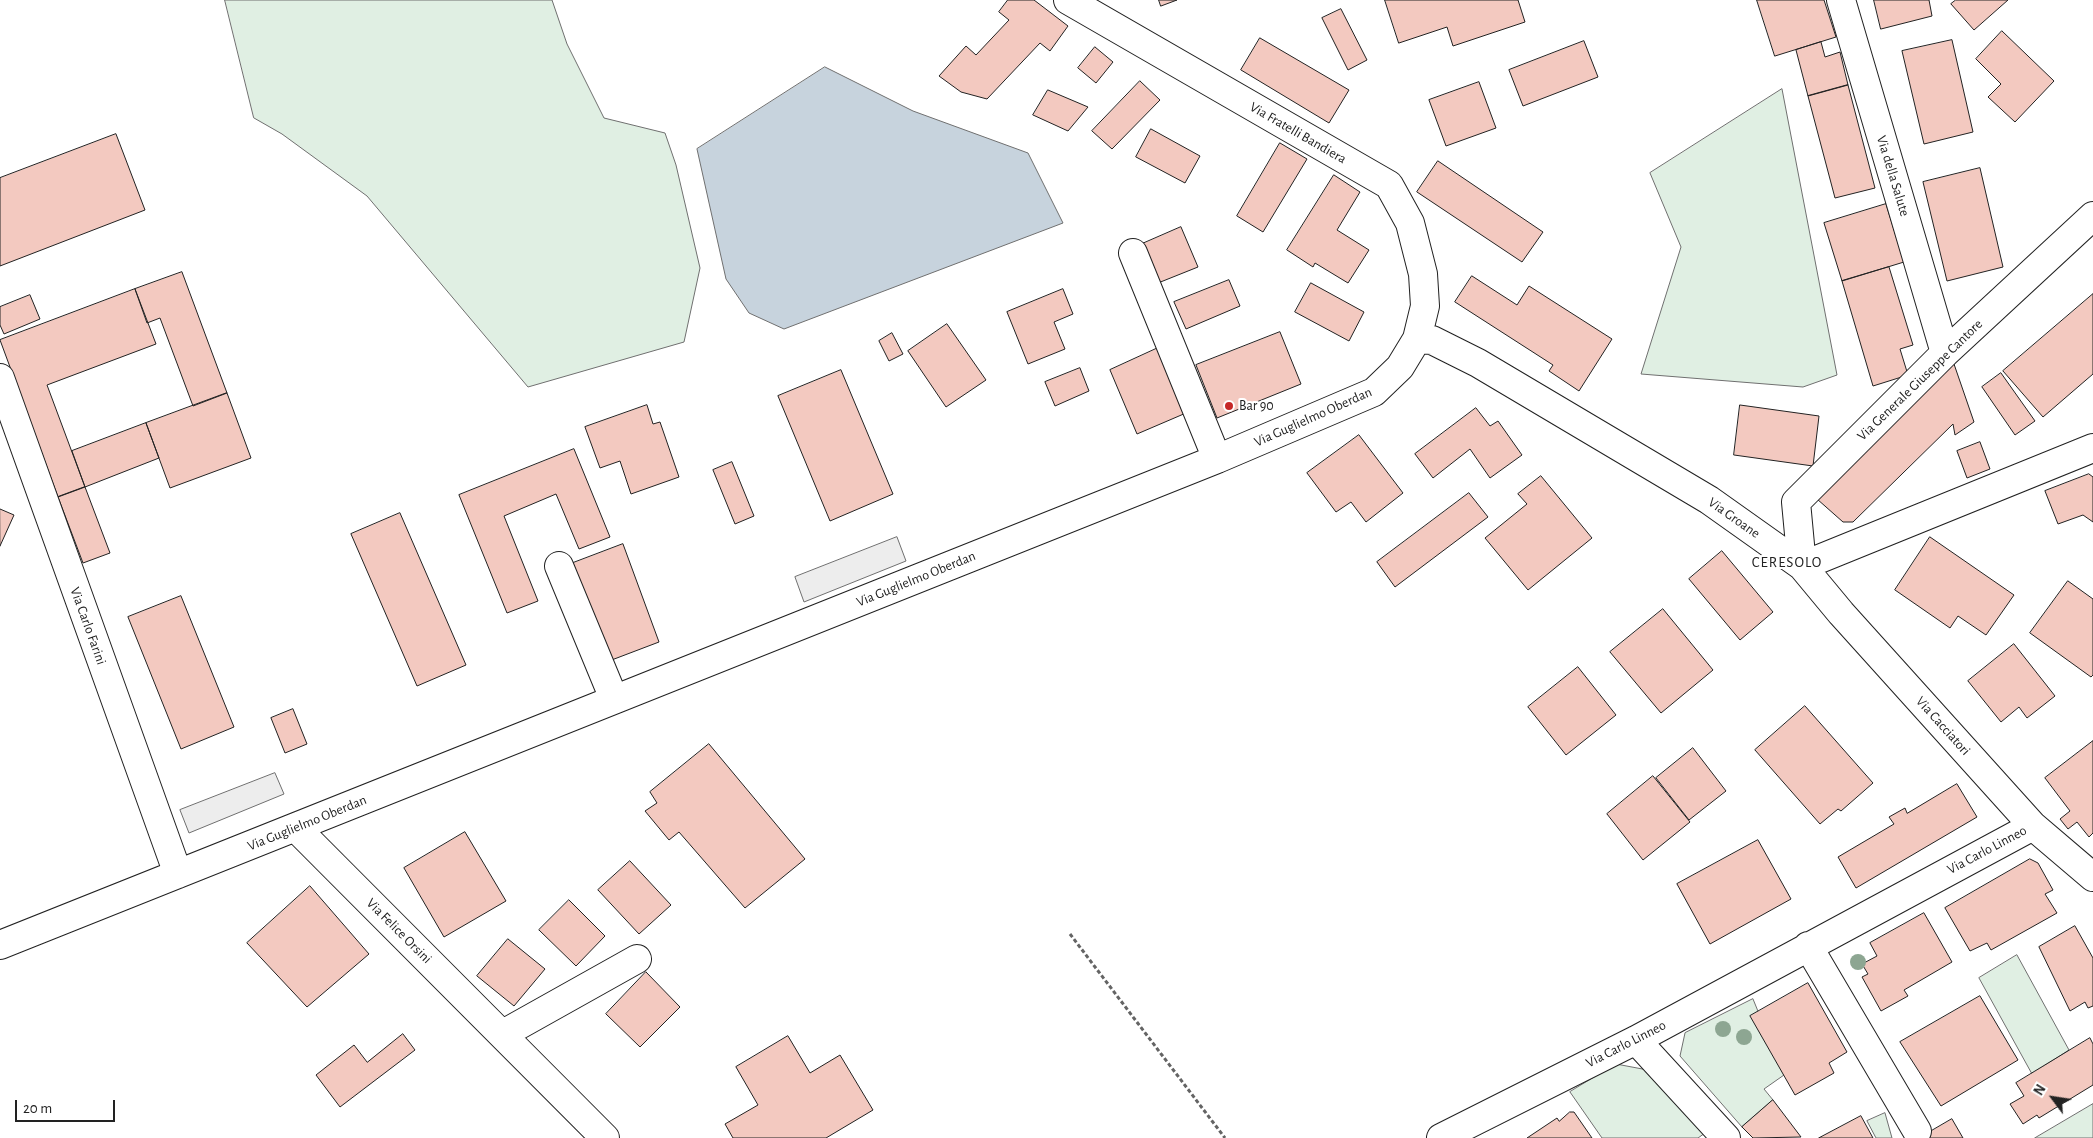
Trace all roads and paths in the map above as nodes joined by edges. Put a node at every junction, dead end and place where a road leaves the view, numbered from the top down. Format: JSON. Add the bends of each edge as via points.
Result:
{"nodes":[{"id":1,"x":1068,"y":0,"type":"edge"},
{"id":2,"x":1841,"y":0,"type":"edge"},
{"id":3,"x":2093,"y":216,"type":"edge"},
{"id":4,"x":1133,"y":252,"type":"dead end"},
{"id":5,"x":1417,"y":339,"type":"junction"},
{"id":6,"x":1946,"y":352,"type":"junction"},
{"id":7,"x":0,"y":378,"type":"edge"},
{"id":8,"x":2093,"y":448,"type":"edge"},
{"id":9,"x":1217,"y":459,"type":"junction"},
{"id":10,"x":559,"y":566,"type":"dead end"},
{"id":11,"x":1802,"y":566,"type":"junction"},
{"id":12,"x":614,"y":698,"type":"junction"},
{"id":13,"x":2033,"y":826,"type":"junction"},
{"id":14,"x":296,"y":828,"type":"junction"},
{"id":15,"x":178,"y":874,"type":"junction"},
{"id":16,"x":2093,"y":877,"type":"edge"},
{"id":17,"x":1070,"y":934,"type":"dead end"},
{"id":18,"x":0,"y":945,"type":"edge"},
{"id":19,"x":1808,"y":946,"type":"junction"},
{"id":20,"x":636,"y":959,"type":"dead end"},
{"id":21,"x":503,"y":1034,"type":"junction"},
{"id":22,"x":1636,"y":1040,"type":"junction"},
{"id":23,"x":1917,"y":1131,"type":"dead end"},
{"id":24,"x":605,"y":1138,"type":"edge"},
{"id":25,"x":1225,"y":1138,"type":"edge"},
{"id":26,"x":1441,"y":1138,"type":"edge"},
{"id":27,"x":1726,"y":1138,"type":"edge"}],
"edges":[{"from":1,"to":5,"type":"street","name":"Via Fratelli Bandiera","via":[[1389,186],[1410,223],[1423,274],[1425,306]]},
{"from":2,"to":6,"type":"street","name":"Via della Salute"},
{"from":3,"to":6,"type":"street","name":"Via Generale Giuseppe Cantore"},
{"from":4,"to":9,"type":"street"},
{"from":5,"to":9,"type":"street","name":"Via Guglielmo Oberdan","via":[[1400,366],[1374,392]]},
{"from":5,"to":11,"type":"street","name":"Via Groane","via":[[1432,340],[1478,363],[1709,500]]},
{"from":6,"to":11,"type":"street","name":"Via Generale Giuseppe Cantore","via":[[1796,502]]},
{"from":7,"to":15,"type":"street","name":"Via Carlo Farini"},
{"from":8,"to":11,"type":"street"},
{"from":9,"to":12,"type":"street","name":"Via Guglielmo Oberdan"},
{"from":10,"to":12,"type":"street"},
{"from":11,"to":13,"type":"street","name":"Via Cacciatori"},
{"from":12,"to":14,"type":"street","name":"Via Guglielmo Oberdan"},
{"from":13,"to":16,"type":"street","name":"Via Cacciatori"},
{"from":13,"to":19,"type":"street","name":"Via Carlo Linneo"},
{"from":14,"to":15,"type":"street","name":"Via Guglielmo Oberdan"},
{"from":14,"to":21,"type":"street","name":"Via Felice Orsini"},
{"from":15,"to":18,"type":"street","name":"Via Guglielmo Oberdan"},
{"from":17,"to":25,"type":"path"},
{"from":19,"to":22,"type":"street","name":"Via Carlo Linneo"},
{"from":19,"to":23,"type":"street"},
{"from":20,"to":21,"type":"street"},
{"from":21,"to":24,"type":"street","name":"Via Felice Orsini"},
{"from":22,"to":26,"type":"street","name":"Via Carlo Linneo"},
{"from":22,"to":27,"type":"street"}]}
